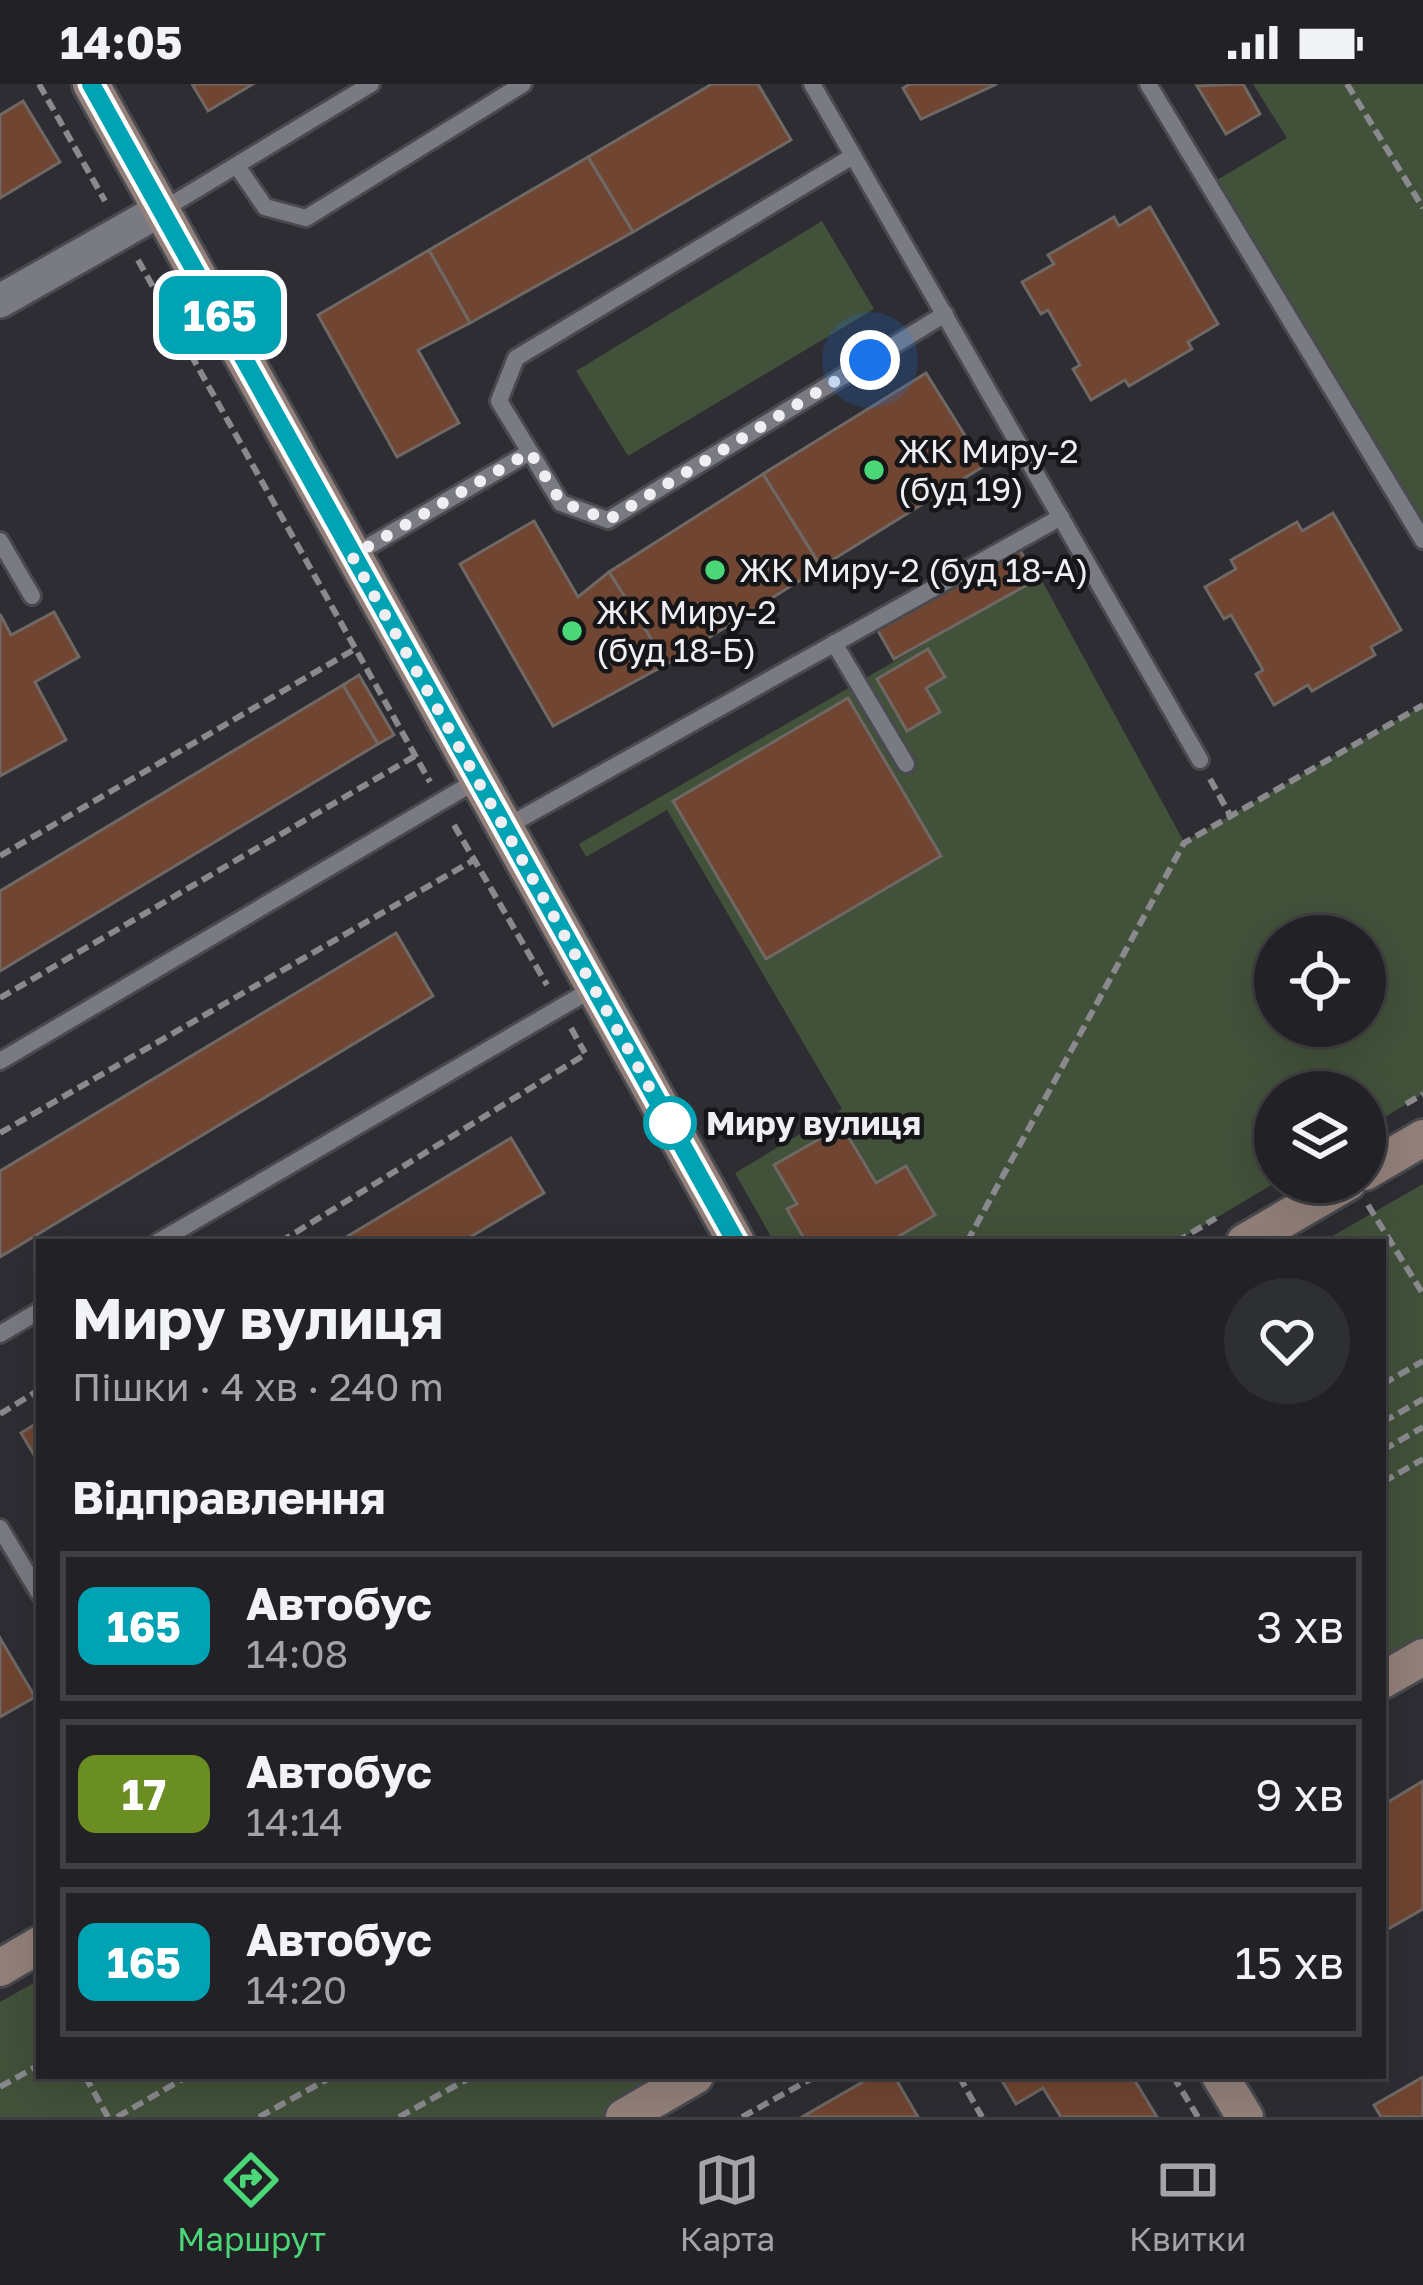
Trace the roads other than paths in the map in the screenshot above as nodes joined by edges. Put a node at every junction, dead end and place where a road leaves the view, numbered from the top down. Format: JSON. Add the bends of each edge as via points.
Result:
{"nodes":[{"id":1,"x":91,"y":84,"type":"edge"},
{"id":2,"x":370,"y":84,"type":"edge"},
{"id":3,"x":523,"y":84,"type":"edge"},
{"id":4,"x":812,"y":84,"type":"edge"},
{"id":5,"x":1148,"y":84,"type":"edge"},
{"id":6,"x":853,"y":156,"type":"junction"},
{"id":7,"x":237,"y":166,"type":"junction"},
{"id":8,"x":163,"y":209,"type":"junction"},
{"id":9,"x":0,"y":301,"type":"edge"},
{"id":10,"x":945,"y":314,"type":"junction"},
{"id":11,"x":530,"y":452,"type":"junction"},
{"id":12,"x":1060,"y":517,"type":"junction"},
{"id":13,"x":1423,"y":540,"type":"edge"},
{"id":14,"x":0,"y":541,"type":"edge"},
{"id":15,"x":352,"y":556,"type":"junction"},
{"id":16,"x":32,"y":596,"type":"dead end"},
{"id":17,"x":835,"y":643,"type":"junction"},
{"id":18,"x":1200,"y":760,"type":"road end"},
{"id":19,"x":906,"y":764,"type":"dead end"},
{"id":20,"x":476,"y":781,"type":"junction"},
{"id":21,"x":503,"y":828,"type":"junction"},
{"id":22,"x":595,"y":987,"type":"junction"},
{"id":23,"x":0,"y":1060,"type":"edge"},
{"id":24,"x":1423,"y":1138,"type":"edge"},
{"id":25,"x":1386,"y":1165,"type":"edge"},
{"id":26,"x":1323,"y":1203,"type":"edge"},
{"id":27,"x":163,"y":1239,"type":"edge"},
{"id":28,"x":734,"y":1239,"type":"edge"},
{"id":29,"x":1251,"y":1239,"type":"edge"},
{"id":30,"x":36,"y":1313,"type":"edge"},
{"id":31,"x":0,"y":1334,"type":"edge"},
{"id":32,"x":0,"y":1528,"type":"edge"},
{"id":33,"x":36,"y":1588,"type":"edge"},
{"id":34,"x":1423,"y":1657,"type":"edge"},
{"id":35,"x":1386,"y":1678,"type":"edge"},
{"id":36,"x":36,"y":1947,"type":"edge"},
{"id":37,"x":0,"y":1968,"type":"edge"},
{"id":38,"x":690,"y":2079,"type":"edge"},
{"id":39,"x":1222,"y":2079,"type":"edge"},
{"id":40,"x":624,"y":2117,"type":"edge"},
{"id":41,"x":1245,"y":2117,"type":"edge"}],
"edges":[{"from":1,"to":8,"type":"street"},
{"from":2,"to":7,"type":"lane"},
{"from":3,"to":7,"type":"lane","via":[[306,218],[265,207]]},
{"from":4,"to":6,"type":"lane"},
{"from":5,"to":13,"type":"lane"},
{"from":6,"to":10,"type":"lane"},
{"from":6,"to":11,"type":"lane","via":[[516,358],[499,401]]},
{"from":7,"to":8,"type":"lane"},
{"from":8,"to":9,"type":"street"},
{"from":8,"to":15,"type":"street"},
{"from":10,"to":11,"type":"lane","via":[[608,520],[561,502]]},
{"from":10,"to":12,"type":"lane"},
{"from":11,"to":15,"type":"lane"},
{"from":12,"to":17,"type":"lane"},
{"from":12,"to":18,"type":"lane"},
{"from":14,"to":16,"type":"lane"},
{"from":15,"to":20,"type":"street"},
{"from":17,"to":19,"type":"lane"},
{"from":17,"to":21,"type":"lane"},
{"from":20,"to":21,"type":"street"},
{"from":20,"to":23,"type":"lane"},
{"from":21,"to":22,"type":"street"},
{"from":22,"to":27,"type":"lane"},
{"from":22,"to":28,"type":"street"},
{"from":24,"to":25,"type":"street"},
{"from":26,"to":29,"type":"street"},
{"from":30,"to":31,"type":"lane"},
{"from":32,"to":33,"type":"lane"},
{"from":34,"to":35,"type":"street"},
{"from":36,"to":37,"type":"street"},
{"from":38,"to":40,"type":"street"},
{"from":39,"to":41,"type":"street"}]}
